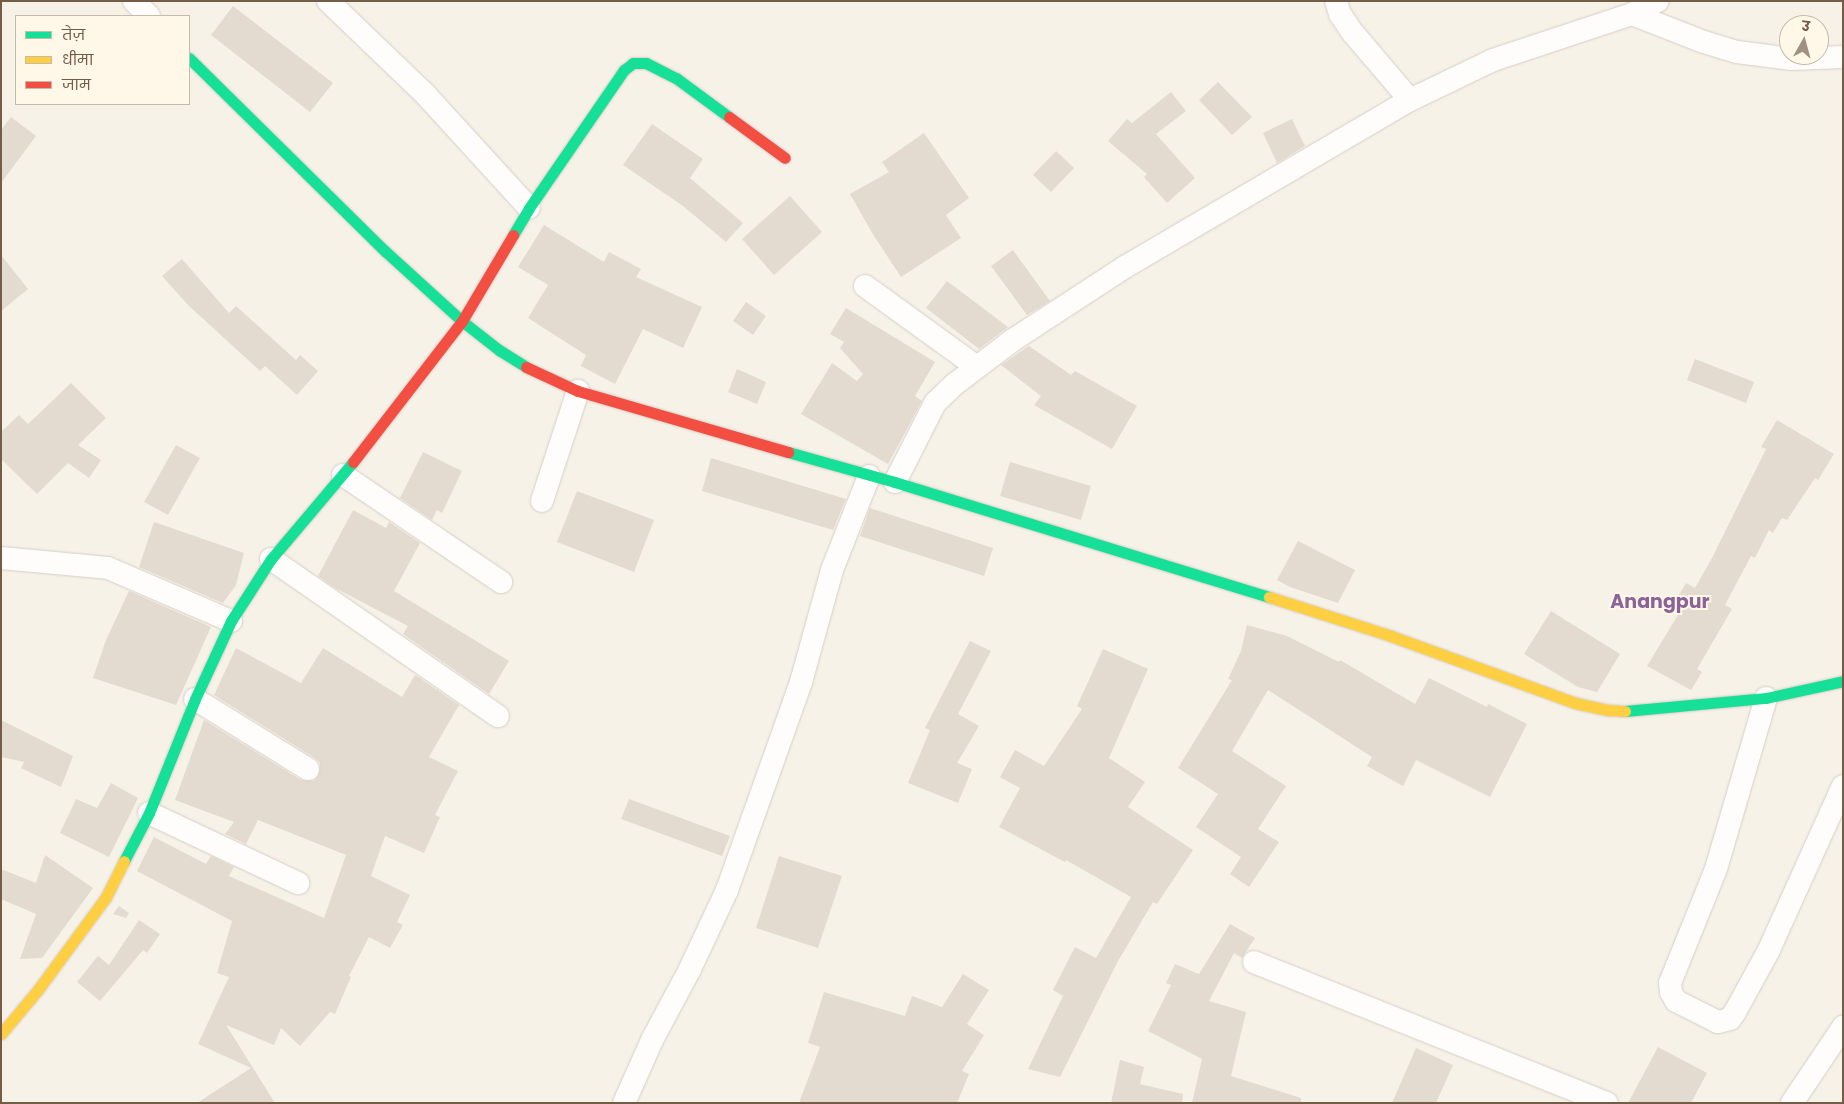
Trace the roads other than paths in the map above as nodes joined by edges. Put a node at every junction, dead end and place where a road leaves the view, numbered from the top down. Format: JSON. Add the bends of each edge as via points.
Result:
{"nodes":[{"id":1,"x":134,"y":1,"type":"edge"},
{"id":2,"x":328,"y":1,"type":"edge"},
{"id":3,"x":1336,"y":1,"type":"edge"},
{"id":4,"x":1658,"y":1,"type":"edge"},
{"id":5,"x":1632,"y":14,"type":"junction"},
{"id":6,"x":148,"y":15,"type":"edge"},
{"id":7,"x":1843,"y":56,"type":"edge"},
{"id":8,"x":190,"y":59,"type":"edge"},
{"id":9,"x":1410,"y":100,"type":"junction"},
{"id":10,"x":785,"y":158,"type":"dead end"},
{"id":11,"x":529,"y":208,"type":"junction"},
{"id":12,"x":865,"y":286,"type":"dead end"},
{"id":13,"x":462,"y":321,"type":"junction"},
{"id":14,"x":977,"y":367,"type":"junction"},
{"id":15,"x":578,"y":391,"type":"junction"},
{"id":16,"x":343,"y":475,"type":"junction"},
{"id":17,"x":869,"y":476,"type":"junction"},
{"id":18,"x":895,"y":482,"type":"junction"},
{"id":19,"x":542,"y":501,"type":"dead end"},
{"id":20,"x":1,"y":558,"type":"edge"},
{"id":21,"x":271,"y":559,"type":"junction"},
{"id":22,"x":501,"y":582,"type":"dead end"},
{"id":23,"x":231,"y":620,"type":"junction"},
{"id":24,"x":1843,"y":681,"type":"edge"},
{"id":25,"x":1766,"y":698,"type":"junction"},
{"id":26,"x":195,"y":699,"type":"junction"},
{"id":27,"x":498,"y":716,"type":"dead end"},
{"id":28,"x":308,"y":769,"type":"dead end"},
{"id":29,"x":1843,"y":786,"type":"edge"},
{"id":30,"x":148,"y":813,"type":"junction"},
{"id":31,"x":298,"y":883,"type":"dead end"},
{"id":32,"x":1254,"y":962,"type":"dead end"},
{"id":33,"x":1843,"y":1027,"type":"edge"},
{"id":34,"x":1,"y":1034,"type":"edge"},
{"id":35,"x":624,"y":1103,"type":"edge"},
{"id":36,"x":1608,"y":1103,"type":"edge"},
{"id":37,"x":1792,"y":1103,"type":"edge"}],
"edges":[{"from":1,"to":6,"type":"street"},
{"from":2,"to":11,"type":"street","via":[[419,89]]},
{"from":3,"to":9,"type":"street","via":[[1340,14],[1353,32]]},
{"from":4,"to":5,"type":"street"},
{"from":5,"to":7,"type":"street","via":[[1737,52],[1791,59]]},
{"from":5,"to":9,"type":"street","via":[[1493,60]]},
{"from":8,"to":13,"type":"street"},
{"from":9,"to":14,"type":"street","via":[[1125,267]]},
{"from":10,"to":11,"type":"street","via":[[676,78],[646,62],[633,63],[624,70]]},
{"from":11,"to":13,"type":"street"},
{"from":12,"to":14,"type":"street"},
{"from":13,"to":15,"type":"street","via":[[525,366]]},
{"from":13,"to":16,"type":"street"},
{"from":14,"to":18,"type":"street","via":[[935,403]]},
{"from":15,"to":17,"type":"street"},
{"from":15,"to":19,"type":"street"},
{"from":16,"to":21,"type":"street"},
{"from":16,"to":22,"type":"street"},
{"from":17,"to":18,"type":"street"},
{"from":17,"to":35,"type":"street","via":[[832,570],[802,682],[727,890]]},
{"from":18,"to":25,"type":"street","via":[[1391,636],[1575,703],[1609,710],[1638,711]]},
{"from":20,"to":23,"type":"street","via":[[108,568]]},
{"from":21,"to":23,"type":"street"},
{"from":21,"to":27,"type":"street"},
{"from":23,"to":26,"type":"street"},
{"from":24,"to":25,"type":"street"},
{"from":25,"to":29,"type":"street","via":[[1716,869],[1670,983],[1670,992],[1676,1000],[1718,1022],[1730,1019],[1768,952]]},
{"from":26,"to":28,"type":"street"},
{"from":26,"to":30,"type":"street"},
{"from":30,"to":31,"type":"street"},
{"from":30,"to":34,"type":"street","via":[[95,913],[38,991]]},
{"from":32,"to":36,"type":"street"},
{"from":33,"to":37,"type":"street"}]}
